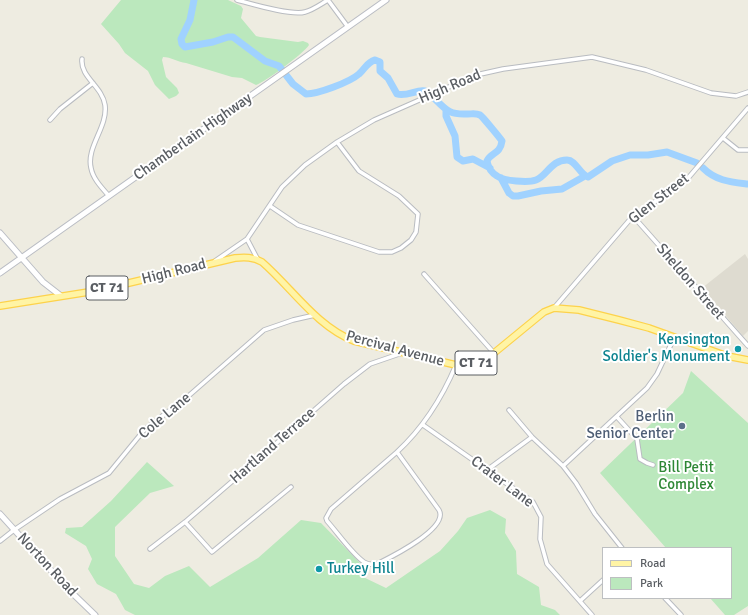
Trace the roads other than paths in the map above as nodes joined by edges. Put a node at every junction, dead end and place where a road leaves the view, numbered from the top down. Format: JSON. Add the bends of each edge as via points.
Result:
{"nodes":[{"id":1,"x":237,"y":0,"type":"edge"},
{"id":2,"x":328,"y":0,"type":"edge"},
{"id":3,"x":386,"y":0,"type":"edge"},
{"id":4,"x":348,"y":27,"type":"junction"},
{"id":5,"x":82,"y":59,"type":"dead end"},
{"id":6,"x":93,"y":83,"type":"junction"},
{"id":7,"x":748,"y":92,"type":"edge"},
{"id":8,"x":748,"y":108,"type":"edge"},
{"id":9,"x":50,"y":120,"type":"dead end"},
{"id":10,"x":723,"y":138,"type":"junction"},
{"id":11,"x":337,"y":142,"type":"junction"},
{"id":12,"x":748,"y":150,"type":"edge"},
{"id":13,"x":109,"y":196,"type":"junction"},
{"id":14,"x":270,"y":206,"type":"junction"},
{"id":15,"x":633,"y":216,"type":"junction"},
{"id":16,"x":0,"y":233,"type":"edge"},
{"id":17,"x":247,"y":239,"type":"junction"},
{"id":18,"x":23,"y":258,"type":"junction"},
{"id":19,"x":258,"y":260,"type":"junction"},
{"id":20,"x":213,"y":263,"type":"junction"},
{"id":21,"x":0,"y":273,"type":"edge"},
{"id":22,"x":424,"y":274,"type":"dead end"},
{"id":23,"x":61,"y":296,"type":"junction"},
{"id":24,"x":0,"y":306,"type":"edge"},
{"id":25,"x":554,"y":308,"type":"junction"},
{"id":26,"x":315,"y":315,"type":"junction"},
{"id":27,"x":674,"y":338,"type":"junction"},
{"id":28,"x":748,"y":346,"type":"edge"},
{"id":29,"x":402,"y":353,"type":"junction"},
{"id":30,"x":494,"y":353,"type":"junction"},
{"id":31,"x":748,"y":360,"type":"edge"},
{"id":32,"x":456,"y":365,"type":"junction"},
{"id":33,"x":509,"y":410,"type":"dead end"},
{"id":34,"x":616,"y":417,"type":"junction"},
{"id":35,"x":422,"y":425,"type":"junction"},
{"id":36,"x":532,"y":437,"type":"junction"},
{"id":37,"x":397,"y":452,"type":"junction"},
{"id":38,"x":653,"y":465,"type":"dead end"},
{"id":39,"x":563,"y":466,"type":"junction"},
{"id":40,"x":487,"y":470,"type":"junction"},
{"id":41,"x":291,"y":487,"type":"dead end"},
{"id":42,"x":0,"y":514,"type":"edge"},
{"id":43,"x":185,"y":522,"type":"junction"},
{"id":44,"x":14,"y":530,"type":"junction"},
{"id":45,"x":0,"y":541,"type":"edge"},
{"id":46,"x":621,"y":547,"type":"edge"},
{"id":47,"x":150,"y":549,"type":"dead end"},
{"id":48,"x":602,"y":581,"type":"edge"},
{"id":49,"x":666,"y":599,"type":"edge"},
{"id":50,"x":580,"y":601,"type":"junction"},
{"id":51,"x":94,"y":615,"type":"edge"},
{"id":52,"x":592,"y":615,"type":"edge"},
{"id":53,"x":681,"y":615,"type":"edge"}],
"edges":[{"from":1,"to":2,"type":"street","via":[[298,13]]},
{"from":2,"to":4,"type":"street"},
{"from":3,"to":4,"type":"main road","name":"Chamberlain Highway"},
{"from":4,"to":13,"type":"main road","name":"Chamberlain Highway"},
{"from":5,"to":6,"type":"street","via":[[84,71]]},
{"from":6,"to":9,"type":"street"},
{"from":6,"to":13,"type":"street","via":[[101,93],[105,110],[91,158],[91,168],[94,177]]},
{"from":7,"to":11,"type":"street","name":"High Road","via":[[736,96],[711,93],[646,70],[592,57],[579,58],[476,75],[374,120]]},
{"from":8,"to":10,"type":"street","name":"Glen Street"},
{"from":10,"to":12,"type":"street","via":[[738,150]]},
{"from":10,"to":15,"type":"street","name":"Glen Street","via":[[694,173]]},
{"from":11,"to":14,"type":"street","name":"High Road","via":[[305,165],[282,187]]},
{"from":11,"to":14,"type":"street","via":[[359,171],[399,196],[418,214],[416,232],[411,240],[392,252],[379,252],[298,225]]},
{"from":13,"to":18,"type":"main road","name":"Chamberlain Highway"},
{"from":14,"to":17,"type":"street","name":"High Road"},
{"from":15,"to":25,"type":"street","name":"Glen Street"},
{"from":15,"to":28,"type":"street","name":"Sheldon Street"},
{"from":16,"to":18,"type":"main road"},
{"from":17,"to":19,"type":"street"},
{"from":17,"to":20,"type":"street","name":"High Road"},
{"from":18,"to":21,"type":"main road","name":"Chamberlain Highway"},
{"from":18,"to":23,"type":"main road","via":[[43,282]]},
{"from":19,"to":20,"type":"main road","number":"CT 71","via":[[239,258]]},
{"from":19,"to":26,"type":"main road","name":"Percival Avenue","number":"CT 71"},
{"from":20,"to":23,"type":"main road","name":"High Road","number":"CT 71","via":[[95,291]]},
{"from":22,"to":30,"type":"street"},
{"from":23,"to":24,"type":"main road","name":"High Road","number":"CT 71"},
{"from":25,"to":27,"type":"main road","via":[[578,310],[619,320]]},
{"from":25,"to":30,"type":"main road","name":"Percival Avenue","number":"CT 71","via":[[544,312]]},
{"from":26,"to":29,"type":"main road","name":"Percival Avenue","number":"CT 71","via":[[344,337]]},
{"from":26,"to":44,"type":"street","name":"Cole Lane","via":[[264,330],[185,399],[145,428],[109,473],[60,498]]},
{"from":27,"to":31,"type":"main road","via":[[727,356]]},
{"from":27,"to":34,"type":"street","via":[[657,374],[647,388]]},
{"from":29,"to":32,"type":"main road","name":"Percival Avenue","number":"CT 71"},
{"from":29,"to":43,"type":"street","name":"Hartland Terrace","via":[[370,364],[344,384]]},
{"from":30,"to":32,"type":"main road","name":"Percival Avenue","number":"CT 71","via":[[475,364]]},
{"from":32,"to":35,"type":"street","via":[[434,408]]},
{"from":33,"to":36,"type":"street"},
{"from":34,"to":38,"type":"street","via":[[637,439],[640,459]]},
{"from":34,"to":39,"type":"street"},
{"from":35,"to":37,"type":"street"},
{"from":35,"to":40,"type":"street","name":"Crater Lane"},
{"from":36,"to":39,"type":"street"},
{"from":36,"to":40,"type":"street"},
{"from":37,"to":37,"type":"street","via":[[331,509],[326,518],[357,556],[369,564],[375,564],[410,546],[437,524],[440,518],[439,510]]},
{"from":39,"to":46,"type":"street","via":[[595,514]]},
{"from":40,"to":50,"type":"street","name":"Crater Lane","via":[[533,502],[541,517],[540,539],[547,564]]},
{"from":41,"to":43,"type":"street","via":[[212,552]]},
{"from":42,"to":44,"type":"main road","name":"Norton Road"},
{"from":43,"to":47,"type":"street","name":"Hartland Terrace"},
{"from":44,"to":45,"type":"street","name":"Cole Lane"},
{"from":44,"to":51,"type":"main road","name":"Norton Road"},
{"from":48,"to":50,"type":"street"},
{"from":49,"to":53,"type":"street"},
{"from":50,"to":52,"type":"street","name":"Crater Lane"}]}
